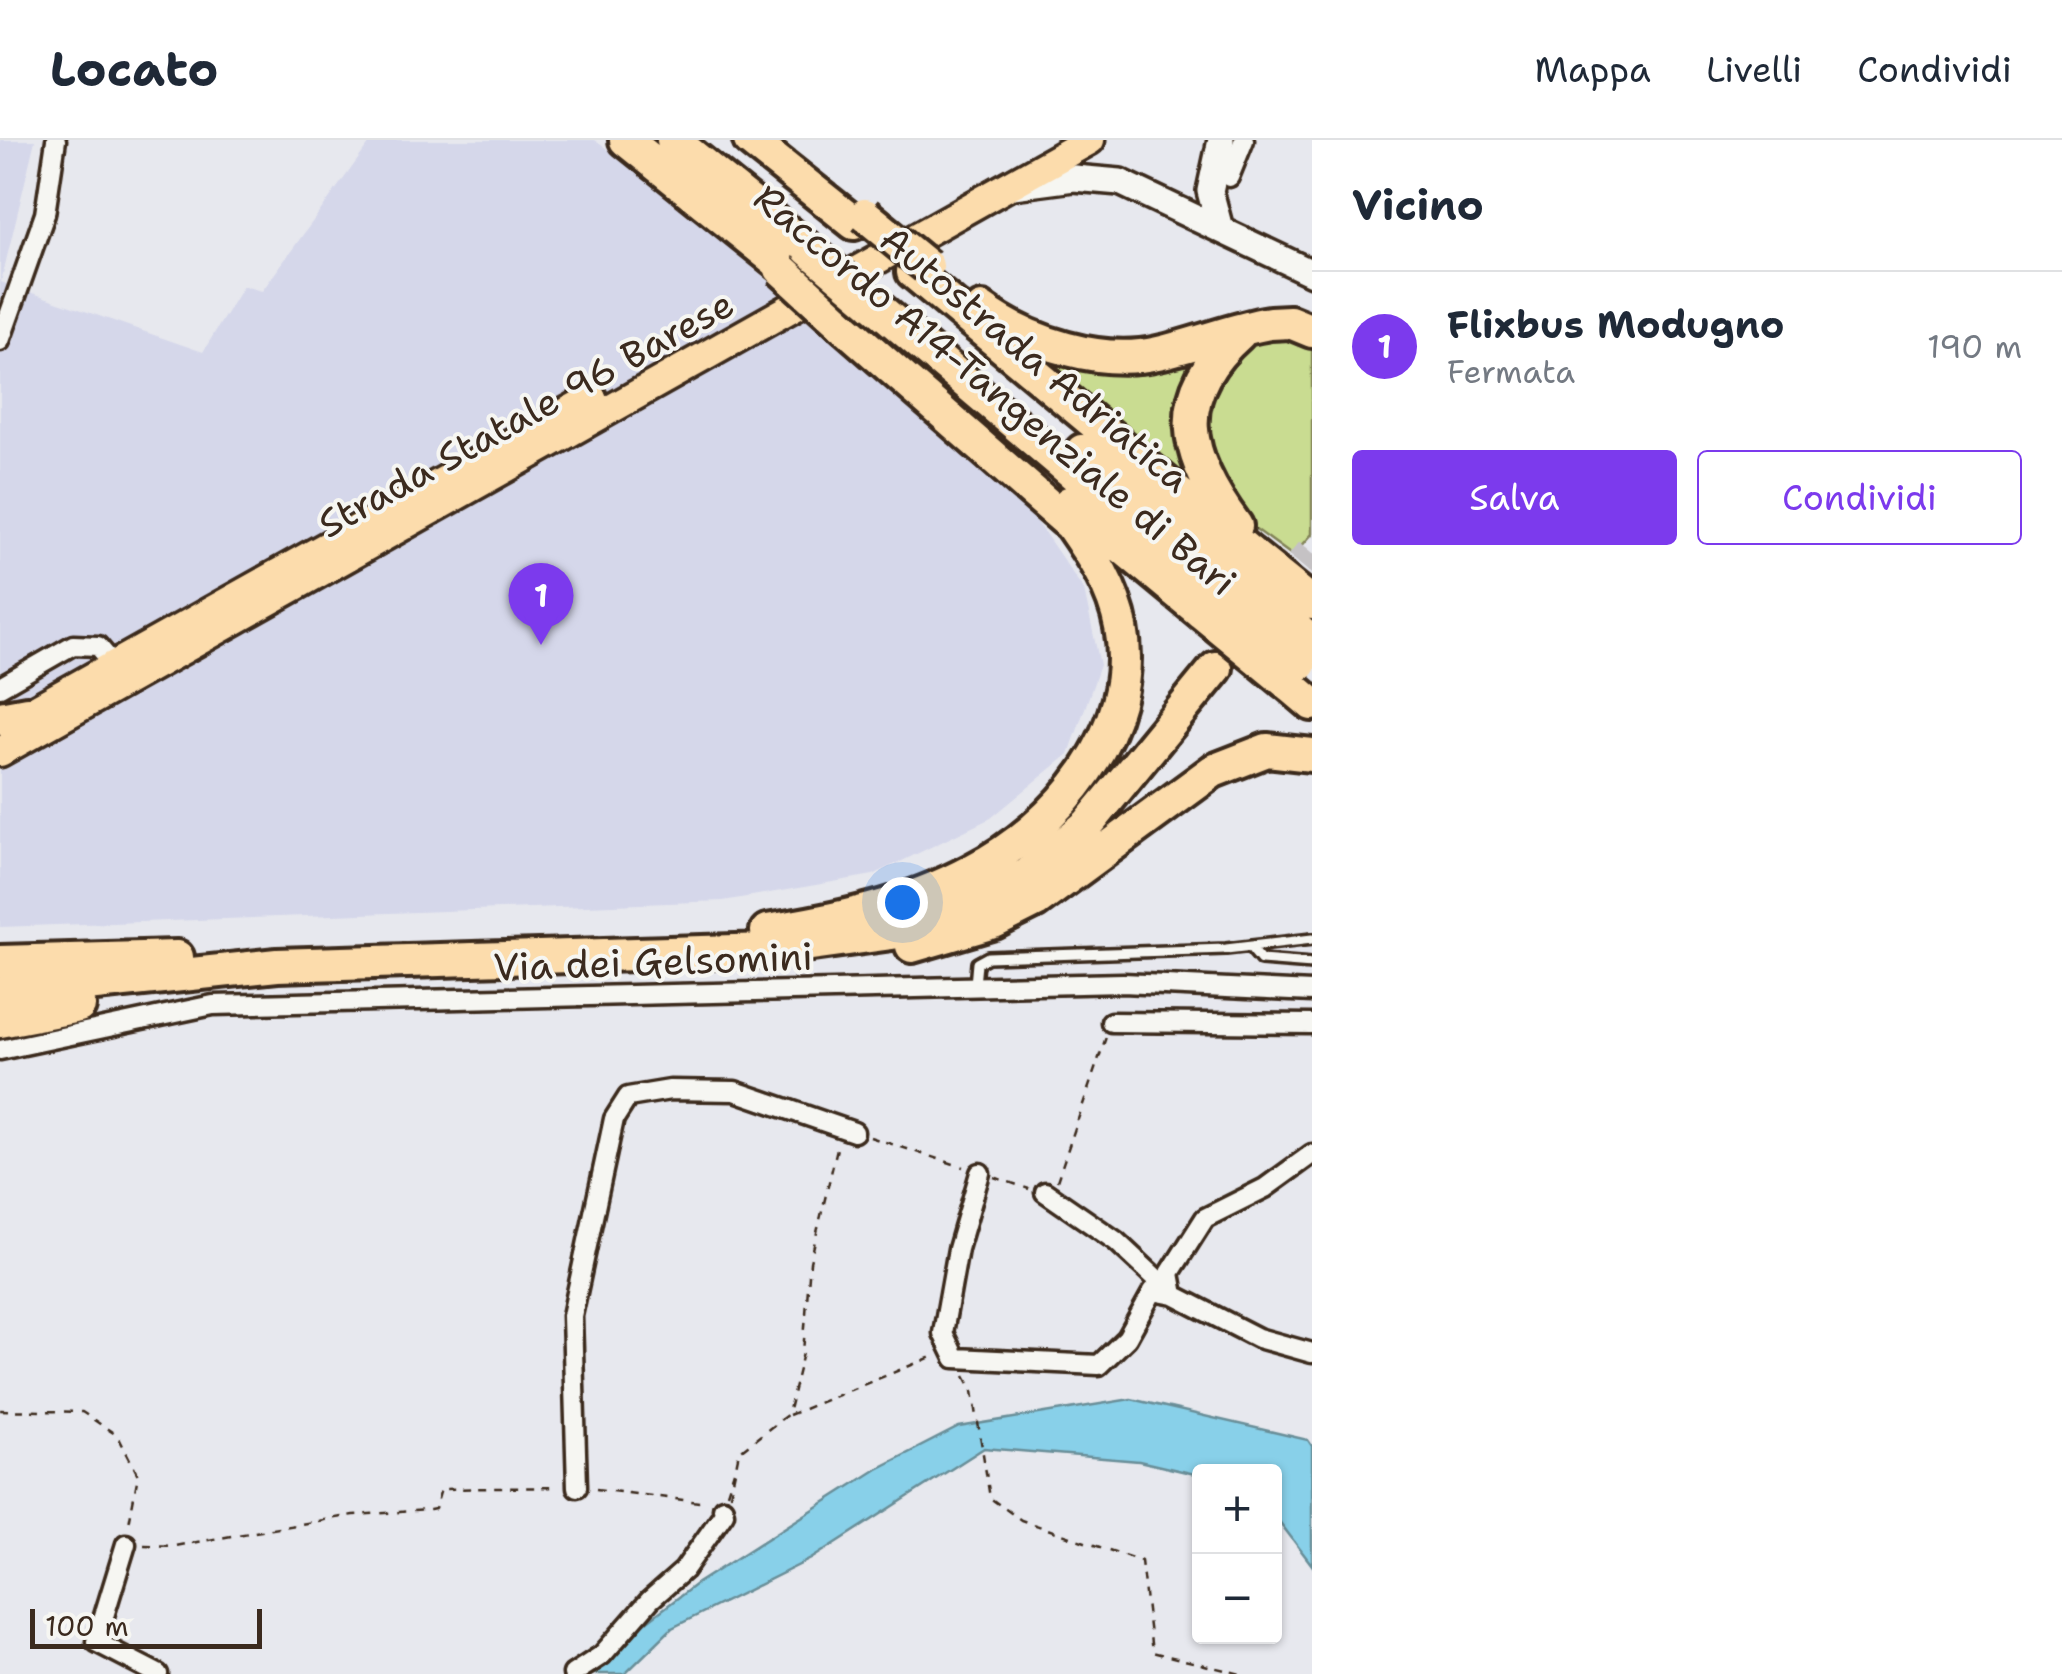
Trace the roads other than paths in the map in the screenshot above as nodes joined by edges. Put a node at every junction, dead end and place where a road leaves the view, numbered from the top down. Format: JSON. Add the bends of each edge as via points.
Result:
{"nodes":[{"id":1,"x":56,"y":140,"type":"edge"},
{"id":2,"x":626,"y":140,"type":"edge"},
{"id":3,"x":673,"y":140,"type":"edge"},
{"id":4,"x":705,"y":140,"type":"edge"},
{"id":5,"x":753,"y":140,"type":"edge"},
{"id":6,"x":1050,"y":140,"type":"edge"},
{"id":7,"x":1090,"y":140,"type":"edge"},
{"id":8,"x":1244,"y":140,"type":"edge"},
{"id":9,"x":1224,"y":151,"type":"edge"},
{"id":10,"x":1229,"y":177,"type":"dead end"},
{"id":11,"x":1004,"y":188,"type":"junction"},
{"id":12,"x":1220,"y":229,"type":"junction"},
{"id":13,"x":820,"y":243,"type":"junction"},
{"id":14,"x":1312,"y":272,"type":"edge"},
{"id":15,"x":881,"y":295,"type":"junction"},
{"id":16,"x":1247,"y":326,"type":"junction"},
{"id":17,"x":1312,"y":331,"type":"edge"},
{"id":18,"x":0,"y":341,"type":"edge"},
{"id":19,"x":1229,"y":577,"type":"junction"},
{"id":20,"x":1312,"y":602,"type":"edge"},
{"id":21,"x":114,"y":666,"type":"junction"},
{"id":22,"x":1302,"y":666,"type":"edge"},
{"id":23,"x":1216,"y":668,"type":"dead end"},
{"id":24,"x":0,"y":687,"type":"edge"},
{"id":25,"x":1312,"y":704,"type":"edge"},
{"id":26,"x":9,"y":720,"type":"edge"},
{"id":27,"x":0,"y":752,"type":"edge"},
{"id":28,"x":1312,"y":756,"type":"edge"},
{"id":29,"x":1312,"y":939,"type":"edge"},
{"id":30,"x":1250,"y":947,"type":"junction"},
{"id":31,"x":793,"y":949,"type":"junction"},
{"id":32,"x":671,"y":954,"type":"junction"},
{"id":33,"x":0,"y":962,"type":"edge"},
{"id":34,"x":1312,"y":964,"type":"edge"},
{"id":35,"x":276,"y":965,"type":"junction"},
{"id":36,"x":221,"y":969,"type":"junction"},
{"id":37,"x":975,"y":985,"type":"junction"},
{"id":38,"x":1312,"y":992,"type":"edge"},
{"id":39,"x":0,"y":994,"type":"edge"},
{"id":40,"x":0,"y":1021,"type":"edge"},
{"id":41,"x":1111,"y":1022,"type":"road end"},
{"id":42,"x":1312,"y":1024,"type":"edge"},
{"id":43,"x":0,"y":1050,"type":"edge"},
{"id":44,"x":854,"y":1132,"type":"road end"},
{"id":45,"x":1312,"y":1154,"type":"edge"},
{"id":46,"x":980,"y":1173,"type":"road end"},
{"id":47,"x":1044,"y":1192,"type":"road end"},
{"id":48,"x":1174,"y":1294,"type":"junction"},
{"id":49,"x":1312,"y":1353,"type":"edge"},
{"id":50,"x":577,"y":1487,"type":"road end"},
{"id":51,"x":721,"y":1505,"type":"road end"},
{"id":52,"x":126,"y":1544,"type":"road end"},
{"id":53,"x":158,"y":1674,"type":"edge"},
{"id":54,"x":573,"y":1674,"type":"edge"}],
"edges":[{"from":1,"to":18,"type":"street","via":[[45,214]]},
{"from":2,"to":13,"type":"highway","name":"Raccordo A14-Tangenziale di Bari","via":[[732,224]]},
{"from":3,"to":13,"type":"highway","name":"Autostrada Adriatica"},
{"from":4,"to":13,"type":"highway","name":"Autostrada Adriatica"},
{"from":5,"to":13,"type":"highway","name":"Raccordo A14-Tangenziale di Bari"},
{"from":6,"to":21,"type":"main road","name":"Strada Statale 96 Barese"},
{"from":7,"to":11,"type":"main road","name":"Strada Statale 96 Barese"},
{"from":8,"to":9,"type":"street"},
{"from":9,"to":10,"type":"street"},
{"from":9,"to":12,"type":"main road","via":[[1210,191]]},
{"from":11,"to":12,"type":"main road","via":[[1074,178],[1120,182]]},
{"from":11,"to":27,"type":"main road","name":"Strada Statale 96 Barese"},
{"from":12,"to":14,"type":"main road"},
{"from":13,"to":15,"type":"highway","name":"Autostrada Adriatica"},
{"from":13,"to":15,"type":"highway","name":"Raccordo A14-Tangenziale di Bari","bridge":true},
{"from":13,"to":15,"type":"highway","bridge":true},
{"from":15,"to":16,"type":"highway","via":[[991,315],[1065,348],[1122,356],[1156,354]]},
{"from":15,"to":19,"type":"highway","name":"Autostrada Adriatica"},
{"from":15,"to":19,"type":"highway","name":"Raccordo A14-Tangenziale di Bari"},
{"from":15,"to":32,"type":"highway","via":[[1094,558],[1122,630],[1120,702],[1106,741],[1050,813],[972,872],[881,907]]},
{"from":16,"to":17,"type":"highway","via":[[1290,322]]},
{"from":16,"to":19,"type":"highway","via":[[1212,358],[1195,388],[1190,423]]},
{"from":19,"to":20,"type":"highway","name":"Raccordo A14-Tangenziale di Bari","bridge":true},
{"from":19,"to":22,"type":"highway","name":"Autostrada Adriatica","bridge":true},
{"from":21,"to":24,"type":"street","via":[[98,646],[72,645]]},
{"from":21,"to":26,"type":"main road","name":"Strada Statale 96 Barese"},
{"from":22,"to":25,"type":"highway"},
{"from":23,"to":31,"type":"highway","via":[[1088,824],[1027,875],[920,924]]},
{"from":28,"to":31,"type":"highway","via":[[1267,750],[1213,771],[1066,880],[994,922],[876,952]]},
{"from":29,"to":30,"type":"lane"},
{"from":30,"to":34,"type":"lane","via":[[1261,960]]},
{"from":30,"to":37,"type":"lane","via":[[988,957],[976,963]]},
{"from":31,"to":32,"type":"highway"},
{"from":32,"to":35,"type":"highway"},
{"from":33,"to":35,"type":"highway","via":[[176,956]]},
{"from":35,"to":36,"type":"highway"},
{"from":36,"to":39,"type":"highway"},
{"from":36,"to":40,"type":"highway","via":[[157,991]]},
{"from":37,"to":38,"type":"street","name":"Via dei Gelsomini","via":[[1123,983]]},
{"from":37,"to":43,"type":"street","name":"Via dei Gelsomini","via":[[213,1004]]},
{"from":41,"to":42,"type":"street"},
{"from":44,"to":50,"type":"street","via":[[734,1091],[628,1097],[614,1119],[572,1316]]},
{"from":45,"to":48,"type":"street","via":[[1265,1188],[1205,1218],[1170,1273]]},
{"from":46,"to":48,"type":"street","via":[[943,1332],[956,1358],[1099,1365],[1127,1338],[1154,1291]]},
{"from":47,"to":48,"type":"street","via":[[1116,1240]]},
{"from":48,"to":49,"type":"street","via":[[1258,1338]]},
{"from":51,"to":54,"type":"street","via":[[724,1514],[684,1570],[602,1655]]},
{"from":52,"to":53,"type":"street","via":[[96,1642]]}]}
